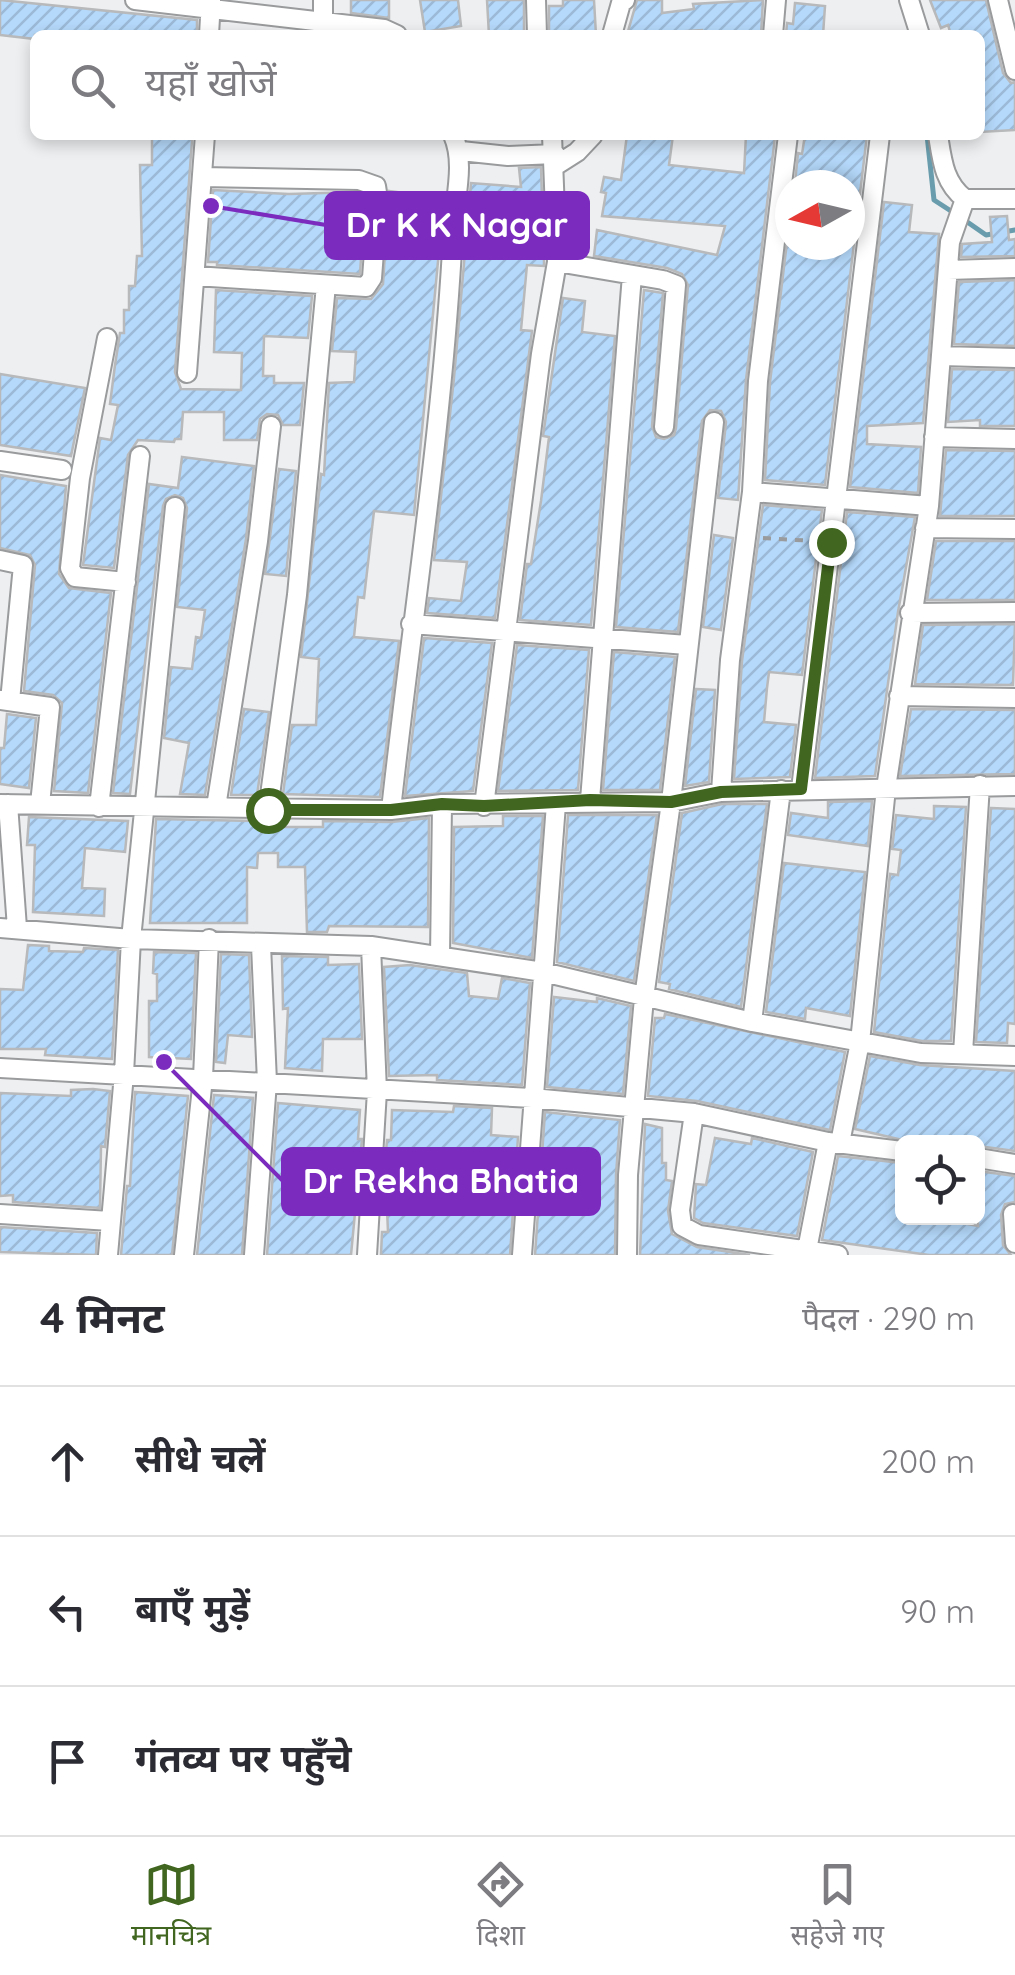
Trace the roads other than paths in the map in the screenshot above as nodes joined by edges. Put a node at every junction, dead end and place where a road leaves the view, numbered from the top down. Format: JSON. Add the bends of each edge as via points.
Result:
{"nodes":[{"id":1,"x":136,"y":0,"type":"edge"},
{"id":2,"x":323,"y":0,"type":"edge"},
{"id":3,"x":536,"y":0,"type":"edge"},
{"id":4,"x":625,"y":0,"type":"edge"},
{"id":5,"x":776,"y":0,"type":"edge"},
{"id":6,"x":909,"y":0,"type":"edge"},
{"id":7,"x":998,"y":0,"type":"edge"},
{"id":8,"x":211,"y":4,"type":"edge"},
{"id":9,"x":323,"y":22,"type":"junction"},
{"id":10,"x":209,"y":30,"type":"edge"},
{"id":11,"x":386,"y":30,"type":"edge"},
{"id":12,"x":537,"y":30,"type":"edge"},
{"id":13,"x":613,"y":30,"type":"edge"},
{"id":14,"x":773,"y":30,"type":"edge"},
{"id":15,"x":918,"y":30,"type":"edge"},
{"id":16,"x":1015,"y":70,"type":"edge"},
{"id":17,"x":205,"y":140,"type":"edge"},
{"id":18,"x":588,"y":140,"type":"edge"},
{"id":19,"x":787,"y":140,"type":"edge"},
{"id":20,"x":879,"y":140,"type":"edge"},
{"id":21,"x":939,"y":140,"type":"edge"},
{"id":22,"x":457,"y":143,"type":"edge"},
{"id":23,"x":554,"y":152,"type":"edge"},
{"id":24,"x":202,"y":177,"type":"junction"},
{"id":25,"x":1015,"y":199,"type":"edge"},
{"id":26,"x":964,"y":204,"type":"junction"},
{"id":27,"x":557,"y":262,"type":"junction"},
{"id":28,"x":1015,"y":268,"type":"edge"},
{"id":29,"x":948,"y":270,"type":"junction"},
{"id":30,"x":632,"y":275,"type":"junction"},
{"id":31,"x":196,"y":276,"type":"junction"},
{"id":32,"x":326,"y":285,"type":"junction"},
{"id":33,"x":108,"y":338,"type":"dead end"},
{"id":34,"x":941,"y":356,"type":"junction"},
{"id":35,"x":1015,"y":358,"type":"edge"},
{"id":36,"x":187,"y":373,"type":"dead end"},
{"id":37,"x":714,"y":422,"type":"dead end"},
{"id":38,"x":271,"y":426,"type":"dead end"},
{"id":39,"x":664,"y":427,"type":"dead end"},
{"id":40,"x":934,"y":437,"type":"junction"},
{"id":41,"x":1015,"y":439,"type":"edge"},
{"id":42,"x":140,"y":456,"type":"dead end"},
{"id":43,"x":0,"y":461,"type":"edge"},
{"id":44,"x":62,"y":470,"type":"dead end"},
{"id":45,"x":752,"y":492,"type":"junction"},
{"id":46,"x":837,"y":498,"type":"junction"},
{"id":47,"x":929,"y":506,"type":"junction"},
{"id":48,"x":175,"y":507,"type":"dead end"},
{"id":49,"x":925,"y":528,"type":"junction"},
{"id":50,"x":1015,"y":529,"type":"edge"},
{"id":51,"x":0,"y":560,"type":"edge"},
{"id":52,"x":126,"y":582,"type":"junction"},
{"id":53,"x":1015,"y":612,"type":"edge"},
{"id":54,"x":910,"y":613,"type":"junction"},
{"id":55,"x":412,"y":624,"type":"junction"},
{"id":56,"x":507,"y":633,"type":"junction"},
{"id":57,"x":601,"y":639,"type":"junction"},
{"id":58,"x":688,"y":645,"type":"junction"},
{"id":59,"x":899,"y":696,"type":"junction"},
{"id":60,"x":1015,"y":698,"type":"edge"},
{"id":61,"x":5,"y":700,"type":"edge"},
{"id":62,"x":980,"y":785,"type":"junction"},
{"id":63,"x":1015,"y":786,"type":"edge"},
{"id":64,"x":886,"y":788,"type":"junction"},
{"id":65,"x":801,"y":789,"type":"junction"},
{"id":66,"x":782,"y":790,"type":"junction"},
{"id":67,"x":721,"y":792,"type":"junction"},
{"id":68,"x":590,"y":800,"type":"junction"},
{"id":69,"x":671,"y":802,"type":"junction"},
{"id":70,"x":4,"y":804,"type":"edge"},
{"id":71,"x":40,"y":804,"type":"junction"},
{"id":72,"x":442,"y":804,"type":"junction"},
{"id":73,"x":556,"y":804,"type":"junction"},
{"id":74,"x":484,"y":806,"type":"junction"},
{"id":75,"x":99,"y":807,"type":"junction"},
{"id":76,"x":216,"y":807,"type":"junction"},
{"id":77,"x":145,"y":808,"type":"junction"},
{"id":78,"x":268,"y":810,"type":"junction"},
{"id":79,"x":391,"y":810,"type":"junction"},
{"id":80,"x":8,"y":928,"type":"edge"},
{"id":81,"x":131,"y":939,"type":"junction"},
{"id":82,"x":209,"y":939,"type":"junction"},
{"id":83,"x":261,"y":944,"type":"junction"},
{"id":84,"x":372,"y":946,"type":"junction"},
{"id":85,"x":440,"y":956,"type":"junction"},
{"id":86,"x":543,"y":972,"type":"junction"},
{"id":87,"x":644,"y":998,"type":"junction"},
{"id":88,"x":752,"y":1022,"type":"junction"},
{"id":89,"x":860,"y":1042,"type":"junction"},
{"id":90,"x":963,"y":1053,"type":"junction"},
{"id":91,"x":1015,"y":1056,"type":"edge"},
{"id":92,"x":0,"y":1068,"type":"edge"},
{"id":93,"x":124,"y":1074,"type":"junction"},
{"id":94,"x":203,"y":1078,"type":"junction"},
{"id":95,"x":267,"y":1082,"type":"junction"},
{"id":96,"x":377,"y":1091,"type":"junction"},
{"id":97,"x":532,"y":1098,"type":"junction"},
{"id":98,"x":634,"y":1108,"type":"junction"},
{"id":99,"x":694,"y":1113,"type":"junction"},
{"id":100,"x":834,"y":1143,"type":"junction"},
{"id":101,"x":895,"y":1150,"type":"edge"},
{"id":102,"x":985,"y":1159,"type":"edge"},
{"id":103,"x":1015,"y":1164,"type":"edge"},
{"id":104,"x":0,"y":1214,"type":"edge"},
{"id":105,"x":1013,"y":1214,"type":"edge"},
{"id":106,"x":110,"y":1220,"type":"junction"},
{"id":107,"x":1015,"y":1243,"type":"edge"},
{"id":108,"x":807,"y":1250,"type":"junction"},
{"id":109,"x":108,"y":1255,"type":"edge"},
{"id":110,"x":184,"y":1255,"type":"edge"},
{"id":111,"x":254,"y":1255,"type":"edge"},
{"id":112,"x":367,"y":1255,"type":"edge"},
{"id":113,"x":522,"y":1255,"type":"edge"},
{"id":114,"x":626,"y":1255,"type":"edge"},
{"id":115,"x":838,"y":1255,"type":"edge"}],
"edges":[{"from":1,"to":8,"type":"street"},
{"from":2,"to":9,"type":"street"},
{"from":3,"to":12,"type":"street"},
{"from":4,"to":13,"type":"street"},
{"from":5,"to":14,"type":"street"},
{"from":6,"to":15,"type":"street"},
{"from":7,"to":16,"type":"street"},
{"from":8,"to":9,"type":"street"},
{"from":8,"to":10,"type":"street"},
{"from":9,"to":11,"type":"street"},
{"from":17,"to":24,"type":"street"},
{"from":18,"to":23,"type":"street","via":[[577,152]]},
{"from":19,"to":45,"type":"street","via":[[758,381]]},
{"from":20,"to":46,"type":"street"},
{"from":21,"to":26,"type":"street","via":[[944,172]]},
{"from":22,"to":23,"type":"street","via":[[508,156]]},
{"from":22,"to":55,"type":"street","via":[[446,354]]},
{"from":23,"to":27,"type":"street"},
{"from":24,"to":31,"type":"street"},
{"from":24,"to":32,"type":"street","via":[[359,180],[376,186],[371,282]]},
{"from":25,"to":26,"type":"street"},
{"from":26,"to":29,"type":"street"},
{"from":27,"to":30,"type":"street"},
{"from":27,"to":56,"type":"street"},
{"from":28,"to":29,"type":"street"},
{"from":29,"to":34,"type":"street"},
{"from":30,"to":39,"type":"street","via":[[672,282],[677,289]]},
{"from":30,"to":57,"type":"street"},
{"from":31,"to":32,"type":"street"},
{"from":31,"to":36,"type":"street"},
{"from":32,"to":78,"type":"street","via":[[297,595]]},
{"from":33,"to":52,"type":"street","via":[[70,568],[75,577]]},
{"from":34,"to":35,"type":"street"},
{"from":34,"to":40,"type":"street"},
{"from":37,"to":58,"type":"street"},
{"from":38,"to":76,"type":"street"},
{"from":40,"to":41,"type":"street"},
{"from":40,"to":47,"type":"street"},
{"from":42,"to":52,"type":"street"},
{"from":43,"to":44,"type":"street"},
{"from":45,"to":46,"type":"street"},
{"from":45,"to":67,"type":"street"},
{"from":46,"to":47,"type":"street"},
{"from":46,"to":65,"type":"street"},
{"from":47,"to":49,"type":"street"},
{"from":48,"to":77,"type":"street"},
{"from":49,"to":50,"type":"street"},
{"from":49,"to":54,"type":"street"},
{"from":51,"to":61,"type":"street","via":[[24,565]]},
{"from":52,"to":75,"type":"street"},
{"from":53,"to":54,"type":"street"},
{"from":54,"to":59,"type":"street"},
{"from":55,"to":56,"type":"street"},
{"from":55,"to":79,"type":"street"},
{"from":56,"to":57,"type":"street"},
{"from":56,"to":74,"type":"street"},
{"from":57,"to":58,"type":"street"},
{"from":57,"to":68,"type":"street"},
{"from":58,"to":69,"type":"street"},
{"from":59,"to":60,"type":"street"},
{"from":59,"to":64,"type":"street"},
{"from":61,"to":71,"type":"street","via":[[50,707]]},
{"from":62,"to":63,"type":"street"},
{"from":62,"to":64,"type":"street"},
{"from":62,"to":90,"type":"street"},
{"from":64,"to":65,"type":"street"},
{"from":64,"to":89,"type":"street"},
{"from":65,"to":66,"type":"street"},
{"from":66,"to":67,"type":"street"},
{"from":66,"to":88,"type":"street"},
{"from":67,"to":69,"type":"street"},
{"from":68,"to":69,"type":"street"},
{"from":68,"to":73,"type":"street"},
{"from":69,"to":87,"type":"street"},
{"from":70,"to":71,"type":"street"},
{"from":70,"to":80,"type":"street"},
{"from":71,"to":75,"type":"street"},
{"from":72,"to":74,"type":"street"},
{"from":72,"to":79,"type":"street"},
{"from":72,"to":85,"type":"street"},
{"from":73,"to":74,"type":"street"},
{"from":73,"to":86,"type":"street"},
{"from":75,"to":77,"type":"street"},
{"from":76,"to":77,"type":"street"},
{"from":76,"to":78,"type":"street"},
{"from":77,"to":81,"type":"street"},
{"from":78,"to":79,"type":"street"},
{"from":80,"to":81,"type":"street"},
{"from":81,"to":82,"type":"street"},
{"from":81,"to":93,"type":"street"},
{"from":82,"to":83,"type":"street"},
{"from":82,"to":94,"type":"street"},
{"from":83,"to":84,"type":"street"},
{"from":83,"to":95,"type":"street"},
{"from":84,"to":85,"type":"street"},
{"from":84,"to":96,"type":"street"},
{"from":85,"to":86,"type":"street"},
{"from":86,"to":87,"type":"street"},
{"from":86,"to":97,"type":"street"},
{"from":87,"to":88,"type":"street"},
{"from":87,"to":98,"type":"street"},
{"from":88,"to":89,"type":"street"},
{"from":89,"to":90,"type":"street"},
{"from":89,"to":100,"type":"street"},
{"from":90,"to":91,"type":"street"},
{"from":92,"to":93,"type":"street"},
{"from":93,"to":94,"type":"street"},
{"from":93,"to":106,"type":"street"},
{"from":94,"to":95,"type":"street"},
{"from":94,"to":110,"type":"street"},
{"from":95,"to":96,"type":"street"},
{"from":95,"to":111,"type":"street"},
{"from":96,"to":97,"type":"street"},
{"from":96,"to":112,"type":"street"},
{"from":97,"to":98,"type":"street"},
{"from":97,"to":113,"type":"street"},
{"from":98,"to":99,"type":"street"},
{"from":98,"to":114,"type":"street"},
{"from":99,"to":100,"type":"street"},
{"from":99,"to":108,"type":"street","via":[[682,1226],[699,1235]]},
{"from":100,"to":101,"type":"street"},
{"from":100,"to":108,"type":"street"},
{"from":102,"to":103,"type":"street"},
{"from":104,"to":106,"type":"street"},
{"from":105,"to":107,"type":"street"},
{"from":106,"to":109,"type":"street"},
{"from":108,"to":115,"type":"street"}]}
